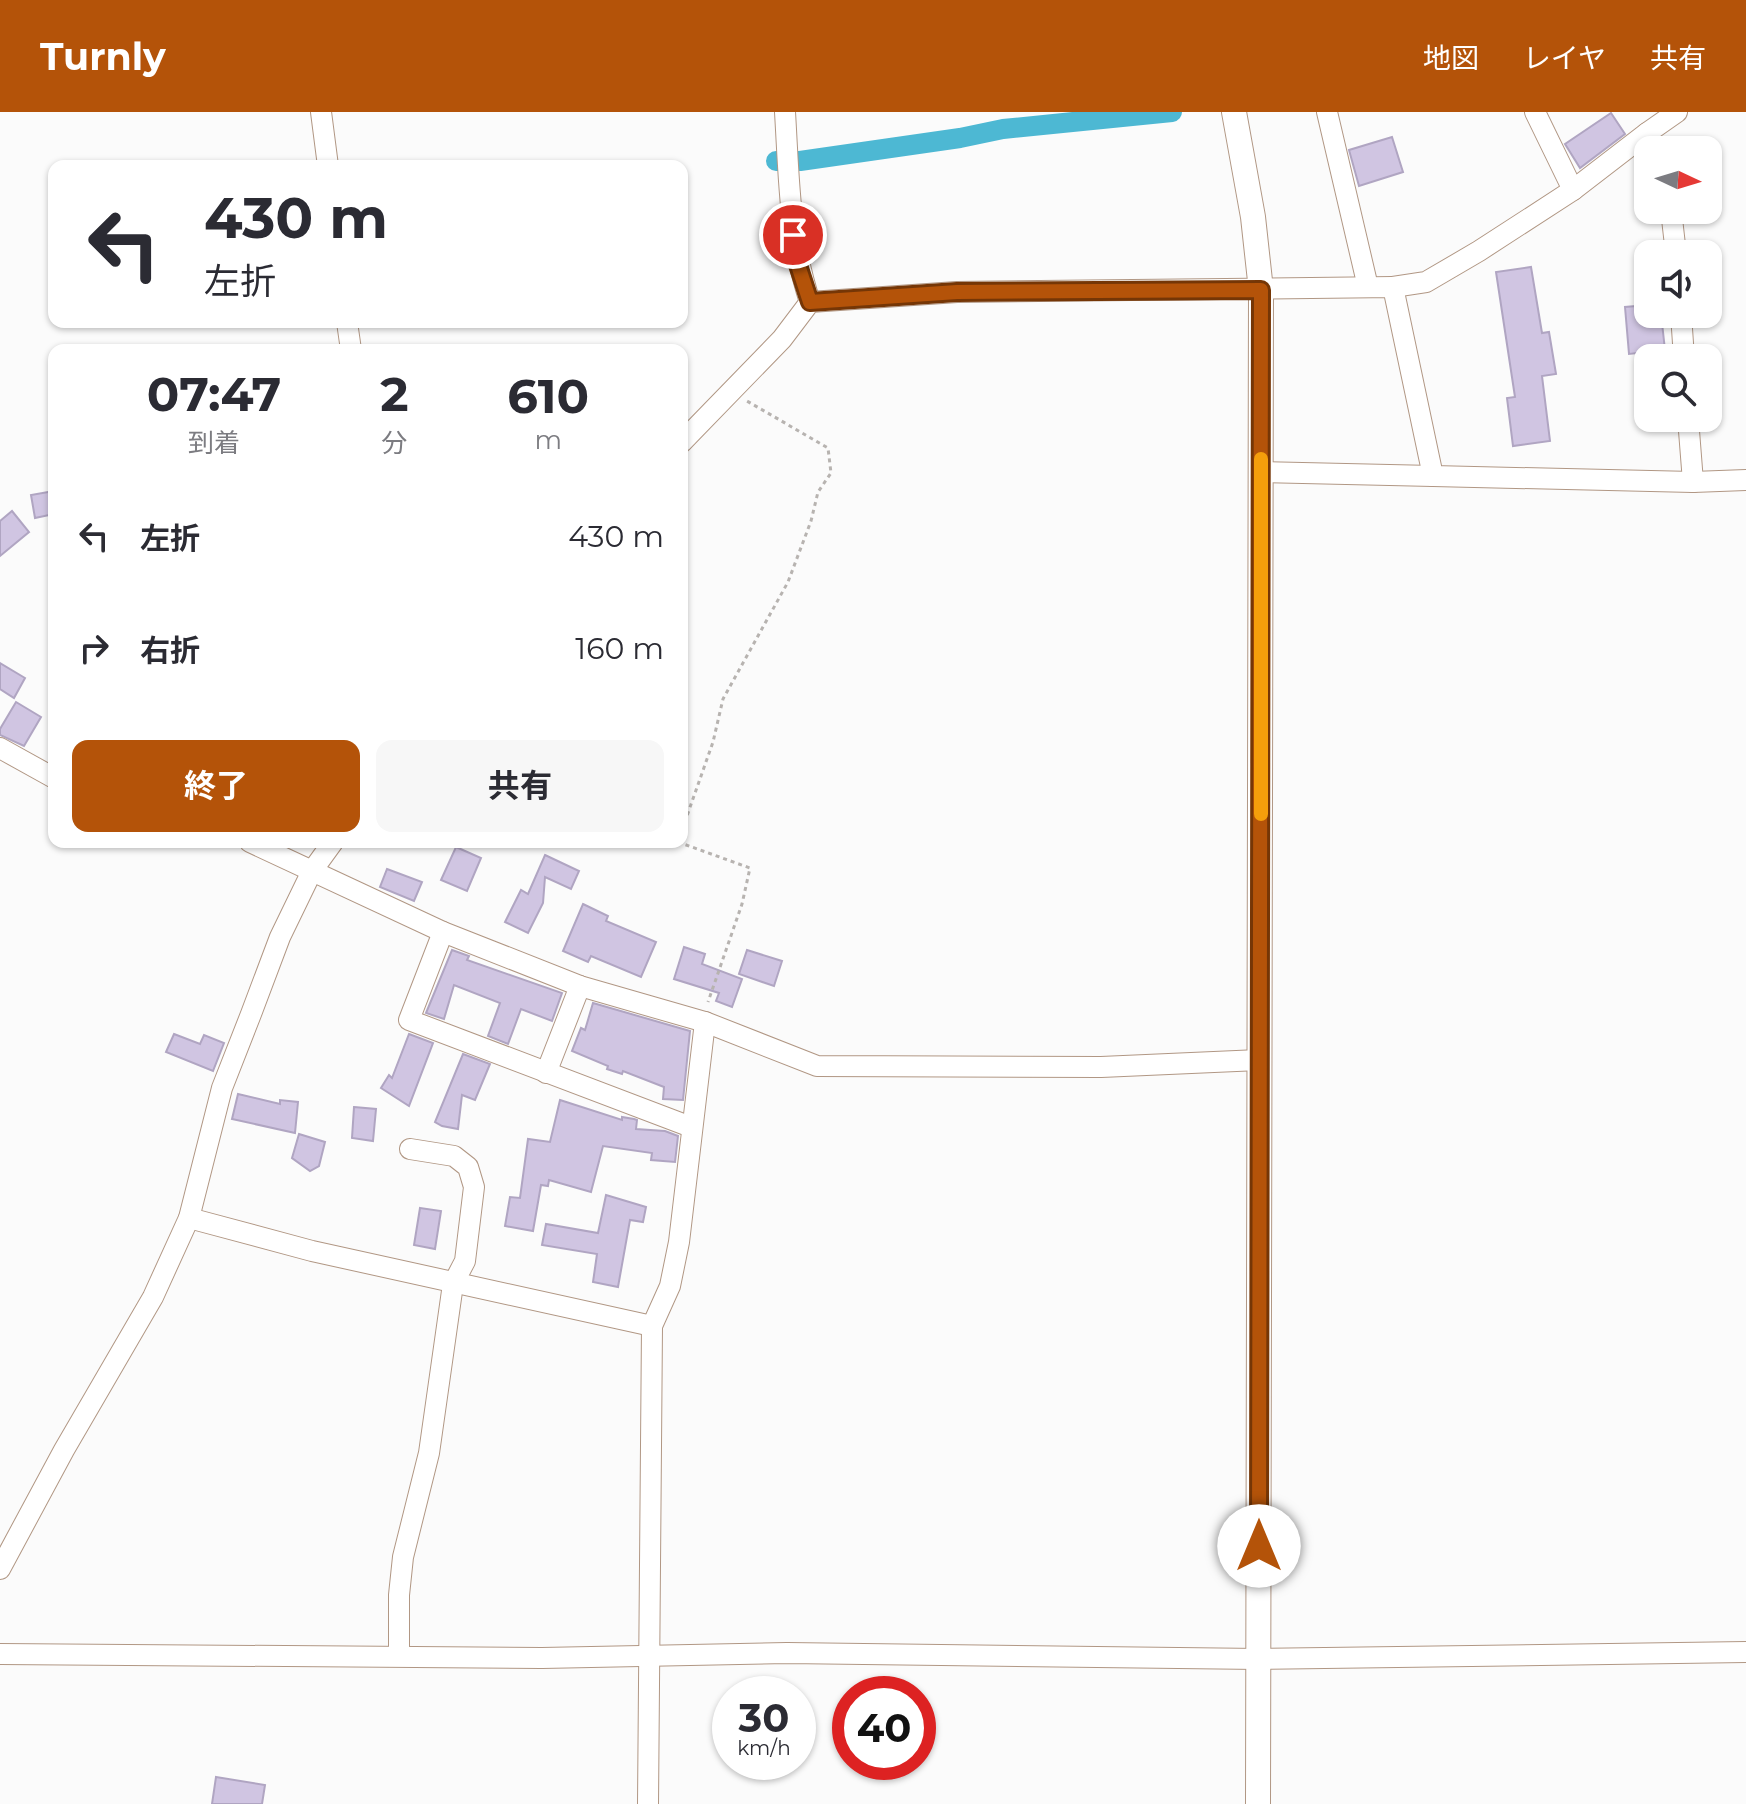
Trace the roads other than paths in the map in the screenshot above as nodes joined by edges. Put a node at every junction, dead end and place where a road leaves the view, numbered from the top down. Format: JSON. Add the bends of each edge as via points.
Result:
{"nodes":[{"id":1,"x":321,"y":112,"type":"edge"},
{"id":2,"x":785,"y":112,"type":"edge"},
{"id":3,"x":1234,"y":112,"type":"edge"},
{"id":4,"x":1327,"y":112,"type":"edge"},
{"id":5,"x":1535,"y":112,"type":"edge"},
{"id":6,"x":1677,"y":112,"type":"edge"},
{"id":7,"x":1655,"y":136,"type":"edge"},
{"id":8,"x":1634,"y":152,"type":"edge"},
{"id":9,"x":327,"y":160,"type":"edge"},
{"id":10,"x":1573,"y":190,"type":"junction"},
{"id":11,"x":1368,"y":287,"type":"junction"},
{"id":12,"x":1393,"y":287,"type":"junction"},
{"id":13,"x":1261,"y":290,"type":"junction"},
{"id":14,"x":810,"y":302,"type":"junction"},
{"id":15,"x":1689,"y":432,"type":"edge"},
{"id":16,"x":688,"y":436,"type":"edge"},
{"id":17,"x":1261,"y":472,"type":"junction"},
{"id":18,"x":1433,"y":476,"type":"junction"},
{"id":19,"x":1746,"y":480,"type":"edge"},
{"id":20,"x":1693,"y":482,"type":"junction"},
{"id":21,"x":0,"y":748,"type":"edge"},
{"id":22,"x":48,"y":775,"type":"edge"},
{"id":23,"x":263,"y":848,"type":"edge"},
{"id":24,"x":329,"y":848,"type":"edge"},
{"id":25,"x":312,"y":871,"type":"junction"},
{"id":26,"x":443,"y":932,"type":"junction"},
{"id":27,"x":580,"y":986,"type":"junction"},
{"id":28,"x":705,"y":1022,"type":"junction"},
{"id":29,"x":1259,"y":1060,"type":"junction"},
{"id":30,"x":546,"y":1073,"type":"junction"},
{"id":31,"x":691,"y":1127,"type":"junction"},
{"id":32,"x":410,"y":1149,"type":"dead end"},
{"id":33,"x":189,"y":1218,"type":"junction"},
{"id":34,"x":453,"y":1284,"type":"junction"},
{"id":35,"x":652,"y":1326,"type":"junction"},
{"id":36,"x":0,"y":1569,"type":"edge"},
{"id":37,"x":1746,"y":1652,"type":"edge"},
{"id":38,"x":0,"y":1654,"type":"edge"},
{"id":39,"x":399,"y":1655,"type":"junction"},
{"id":40,"x":648,"y":1656,"type":"junction"},
{"id":41,"x":1259,"y":1659,"type":"junction"},
{"id":42,"x":648,"y":1804,"type":"edge"},
{"id":43,"x":1258,"y":1804,"type":"edge"}],
"edges":[{"from":1,"to":9,"type":"street"},
{"from":2,"to":14,"type":"street","via":[[797,262]]},
{"from":3,"to":13,"type":"street"},
{"from":4,"to":11,"type":"street"},
{"from":5,"to":10,"type":"street"},
{"from":6,"to":7,"type":"street"},
{"from":8,"to":10,"type":"street"},
{"from":10,"to":12,"type":"street","via":[[1426,282]]},
{"from":11,"to":12,"type":"street"},
{"from":11,"to":13,"type":"street"},
{"from":12,"to":18,"type":"street"},
{"from":13,"to":14,"type":"street","via":[[957,292]]},
{"from":13,"to":17,"type":"street"},
{"from":14,"to":16,"type":"street","via":[[782,339]]},
{"from":15,"to":20,"type":"street"},
{"from":17,"to":18,"type":"street"},
{"from":17,"to":29,"type":"street"},
{"from":18,"to":20,"type":"street"},
{"from":19,"to":20,"type":"street"},
{"from":21,"to":22,"type":"street"},
{"from":23,"to":25,"type":"street"},
{"from":24,"to":25,"type":"street"},
{"from":25,"to":26,"type":"street"},
{"from":25,"to":33,"type":"street","via":[[280,937],[222,1088]]},
{"from":26,"to":27,"type":"street"},
{"from":26,"to":30,"type":"street","via":[[409,1020]]},
{"from":27,"to":28,"type":"street"},
{"from":27,"to":30,"type":"street"},
{"from":28,"to":29,"type":"street","via":[[817,1066],[1101,1067]]},
{"from":28,"to":31,"type":"street"},
{"from":29,"to":41,"type":"street"},
{"from":30,"to":31,"type":"street"},
{"from":31,"to":35,"type":"street","via":[[679,1242],[670,1286]]},
{"from":32,"to":34,"type":"street","via":[[454,1156],[468,1167],[474,1187],[467,1246]]},
{"from":33,"to":34,"type":"street"},
{"from":33,"to":36,"type":"street","via":[[153,1297]]},
{"from":34,"to":35,"type":"street"},
{"from":34,"to":39,"type":"street","via":[[429,1453],[403,1557]]},
{"from":35,"to":40,"type":"street"},
{"from":37,"to":41,"type":"street"},
{"from":38,"to":39,"type":"street"},
{"from":39,"to":40,"type":"street"},
{"from":40,"to":41,"type":"street"},
{"from":40,"to":42,"type":"street"},
{"from":41,"to":43,"type":"street"}]}
